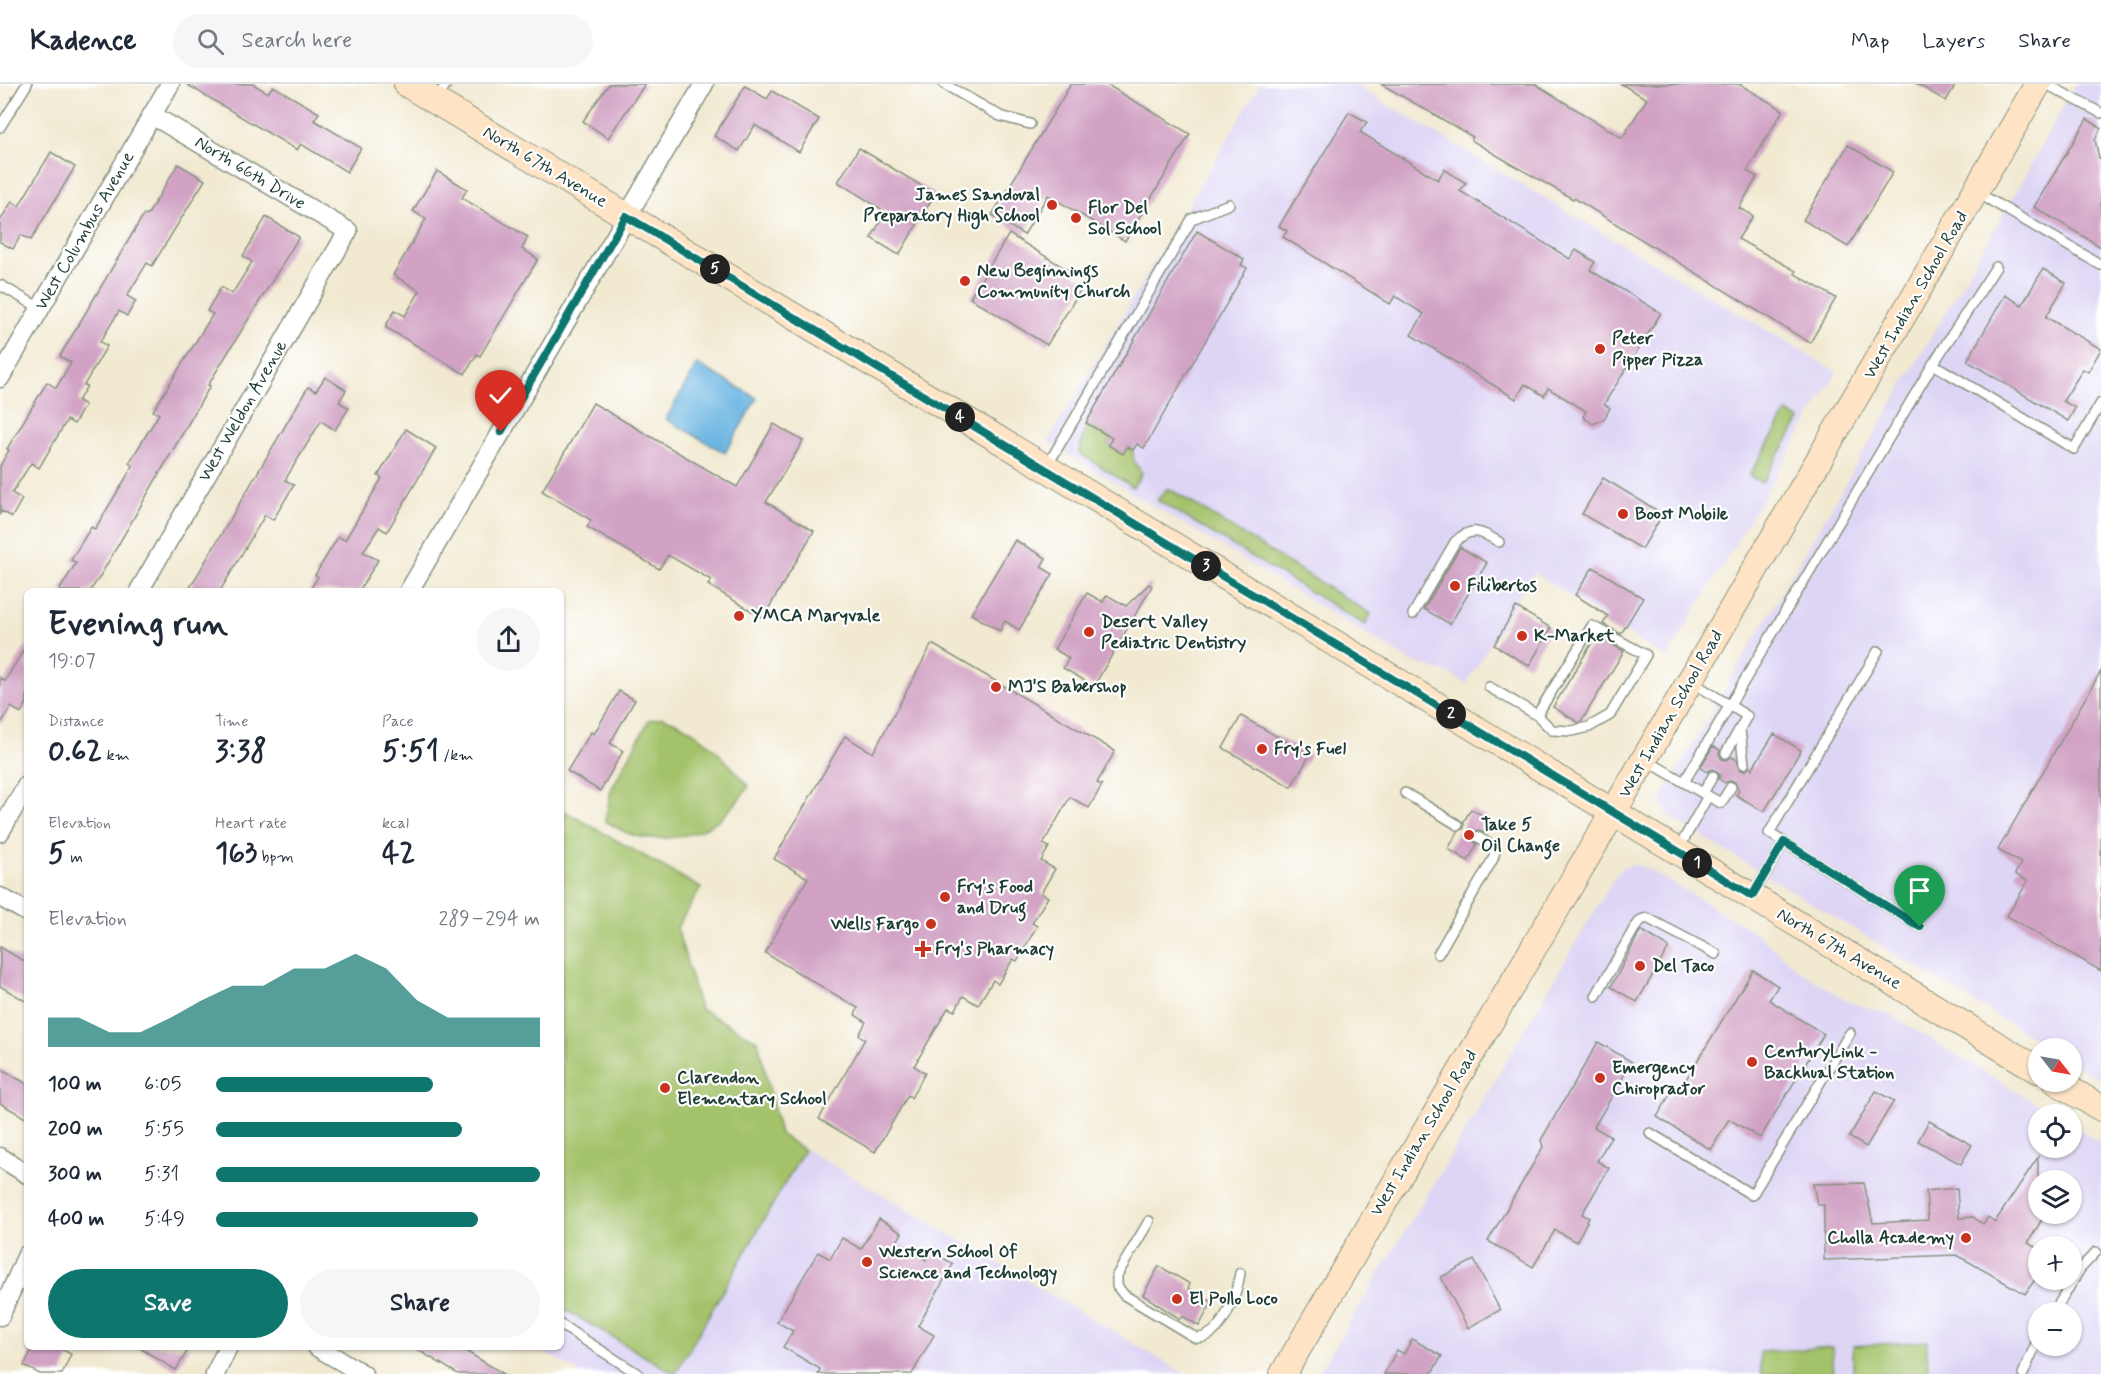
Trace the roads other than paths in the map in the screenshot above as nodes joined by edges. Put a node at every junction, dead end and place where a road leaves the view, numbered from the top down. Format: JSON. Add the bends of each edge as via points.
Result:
{"nodes":[{"id":1,"x":27,"y":84,"type":"edge"},
{"id":2,"x":170,"y":84,"type":"edge"},
{"id":3,"x":407,"y":84,"type":"edge"},
{"id":4,"x":704,"y":84,"type":"edge"},
{"id":5,"x":944,"y":84,"type":"edge"},
{"id":6,"x":2038,"y":84,"type":"edge"},
{"id":7,"x":2046,"y":84,"type":"edge"},
{"id":8,"x":441,"y":93,"type":"edge"},
{"id":9,"x":2101,"y":113,"type":"edge"},
{"id":10,"x":152,"y":115,"type":"junction"},
{"id":11,"x":1030,"y":124,"type":"dead end"},
{"id":12,"x":0,"y":128,"type":"edge"},
{"id":13,"x":1976,"y":192,"type":"junction"},
{"id":14,"x":1228,"y":204,"type":"dead end"},
{"id":15,"x":626,"y":216,"type":"junction"},
{"id":16,"x":348,"y":231,"type":"joint"},
{"id":17,"x":2101,"y":265,"type":"edge"},
{"id":18,"x":1996,"y":267,"type":"dead end"},
{"id":19,"x":0,"y":285,"type":"edge"},
{"id":20,"x":40,"y":308,"type":"junction"},
{"id":21,"x":1933,"y":364,"type":"junction"},
{"id":22,"x":0,"y":378,"type":"edge"},
{"id":23,"x":2101,"y":403,"type":"edge"},
{"id":24,"x":1046,"y":468,"type":"junction"},
{"id":25,"x":1499,"y":542,"type":"dead end"},
{"id":26,"x":141,"y":588,"type":"edge"},
{"id":27,"x":412,"y":588,"type":"edge"},
{"id":28,"x":1413,"y":614,"type":"dead end"},
{"id":29,"x":1878,"y":651,"type":"dead end"},
{"id":30,"x":1690,"y":681,"type":"junction"},
{"id":31,"x":1489,"y":687,"type":"dead end"},
{"id":32,"x":1729,"y":705,"type":"junction"},
{"id":33,"x":1537,"y":715,"type":"junction"},
{"id":34,"x":1740,"y":730,"type":"junction"},
{"id":35,"x":1726,"y":753,"type":"dead end"},
{"id":36,"x":1644,"y":759,"type":"junction"},
{"id":37,"x":1744,"y":764,"type":"dead end"},
{"id":38,"x":1713,"y":776,"type":"dead end"},
{"id":39,"x":1684,"y":782,"type":"junction"},
{"id":40,"x":1731,"y":787,"type":"dead end"},
{"id":41,"x":24,"y":790,"type":"edge"},
{"id":42,"x":1404,"y":793,"type":"dead end"},
{"id":43,"x":1705,"y":794,"type":"junction"},
{"id":44,"x":1613,"y":812,"type":"junction"},
{"id":45,"x":1458,"y":825,"type":"dead end"},
{"id":46,"x":0,"y":832,"type":"edge"},
{"id":47,"x":1478,"y":837,"type":"dead end"},
{"id":48,"x":1784,"y":842,"type":"junction"},
{"id":49,"x":1678,"y":850,"type":"junction"},
{"id":50,"x":1752,"y":896,"type":"junction"},
{"id":51,"x":0,"y":897,"type":"edge"},
{"id":52,"x":24,"y":910,"type":"edge"},
{"id":53,"x":1920,"y":927,"type":"dead end"},
{"id":54,"x":1438,"y":954,"type":"dead end"},
{"id":55,"x":1716,"y":954,"type":"dead end"},
{"id":56,"x":1596,"y":996,"type":"dead end"},
{"id":57,"x":1850,"y":1033,"type":"dead end"},
{"id":58,"x":2028,"y":1064,"type":"edge"},
{"id":59,"x":2074,"y":1092,"type":"edge"},
{"id":60,"x":2101,"y":1108,"type":"edge"},
{"id":61,"x":1650,"y":1133,"type":"dead end"},
{"id":62,"x":0,"y":1157,"type":"edge"},
{"id":63,"x":24,"y":1172,"type":"edge"},
{"id":64,"x":1149,"y":1221,"type":"dead end"},
{"id":65,"x":2096,"y":1252,"type":"dead end"},
{"id":66,"x":24,"y":1262,"type":"edge"},
{"id":67,"x":1240,"y":1273,"type":"dead end"},
{"id":68,"x":2060,"y":1302,"type":"edge"},
{"id":69,"x":0,"y":1316,"type":"edge"},
{"id":70,"x":564,"y":1327,"type":"edge"},
{"id":71,"x":227,"y":1350,"type":"edge"},
{"id":72,"x":322,"y":1350,"type":"edge"},
{"id":73,"x":2031,"y":1356,"type":"edge"},
{"id":74,"x":215,"y":1374,"type":"edge"},
{"id":75,"x":363,"y":1374,"type":"edge"},
{"id":76,"x":638,"y":1374,"type":"edge"},
{"id":77,"x":1282,"y":1374,"type":"edge"},
{"id":78,"x":2023,"y":1374,"type":"edge"}],
"edges":[{"from":1,"to":12,"type":"lane"},
{"from":2,"to":10,"type":"street","name":"West Columbus Avenue"},
{"from":3,"to":8,"type":"main road","name":"North 67th Avenue"},
{"from":4,"to":15,"type":"street"},
{"from":5,"to":11,"type":"lane","via":[[1000,116]]},
{"from":6,"to":13,"type":"main road","name":"West Indian School Road"},
{"from":7,"to":9,"type":"lane"},
{"from":8,"to":15,"type":"main road","name":"North 67th Avenue"},
{"from":10,"to":16,"type":"street","name":"North 66th Drive"},
{"from":10,"to":20,"type":"street","name":"West Columbus Avenue"},
{"from":13,"to":17,"type":"lane"},
{"from":13,"to":30,"type":"main road","name":"West Indian School Road"},
{"from":14,"to":24,"type":"lane","via":[[1192,219]]},
{"from":15,"to":24,"type":"main road","name":"North 67th Avenue"},
{"from":15,"to":27,"type":"street"},
{"from":16,"to":26,"type":"street","name":"West Weldon Avenue"},
{"from":18,"to":21,"type":"lane"},
{"from":19,"to":20,"type":"lane"},
{"from":20,"to":22,"type":"street","name":"West Columbus Avenue"},
{"from":21,"to":23,"type":"lane","via":[[2074,449]]},
{"from":21,"to":32,"type":"lane"},
{"from":24,"to":44,"type":"main road","name":"North 67th Avenue"},
{"from":25,"to":28,"type":"lane","via":[[1474,531],[1463,534]]},
{"from":29,"to":48,"type":"lane","via":[[1769,833]]},
{"from":30,"to":32,"type":"lane"},
{"from":30,"to":36,"type":"main road","name":"West Indian School Road"},
{"from":31,"to":33,"type":"lane"},
{"from":32,"to":34,"type":"lane","via":[[1748,716]]},
{"from":32,"to":39,"type":"lane"},
{"from":33,"to":33,"type":"lane","via":[[1592,626],[1646,655],[1610,715],[1590,727],[1552,730]]},
{"from":34,"to":35,"type":"lane"},
{"from":34,"to":37,"type":"lane"},
{"from":36,"to":39,"type":"lane"},
{"from":36,"to":44,"type":"main road","name":"West Indian School Road"},
{"from":38,"to":43,"type":"lane"},
{"from":39,"to":43,"type":"lane"},
{"from":40,"to":43,"type":"lane","via":[[1721,804]]},
{"from":41,"to":46,"type":"street"},
{"from":42,"to":45,"type":"lane"},
{"from":43,"to":49,"type":"lane"},
{"from":44,"to":49,"type":"main road","name":"North 67th Avenue"},
{"from":44,"to":77,"type":"main road","name":"West Indian School Road"},
{"from":47,"to":54,"type":"lane","via":[[1491,845],[1495,851],[1493,859]]},
{"from":48,"to":50,"type":"lane"},
{"from":48,"to":53,"type":"lane"},
{"from":49,"to":50,"type":"main road","name":"North 67th Avenue"},
{"from":50,"to":58,"type":"main road","name":"North 67th Avenue"},
{"from":51,"to":52,"type":"street"},
{"from":55,"to":56,"type":"lane","via":[[1647,918],[1641,920]]},
{"from":57,"to":61,"type":"lane","via":[[1752,1195]]},
{"from":59,"to":60,"type":"main road"},
{"from":62,"to":63,"type":"street"},
{"from":64,"to":67,"type":"lane","via":[[1117,1275],[1117,1286],[1124,1295],[1196,1338],[1212,1335],[1219,1326],[1237,1291]]},
{"from":65,"to":68,"type":"lane","via":[[2080,1269]]},
{"from":66,"to":69,"type":"street"},
{"from":70,"to":76,"type":"lane"},
{"from":71,"to":74,"type":"street"},
{"from":72,"to":75,"type":"street"},
{"from":73,"to":78,"type":"lane"}]}
